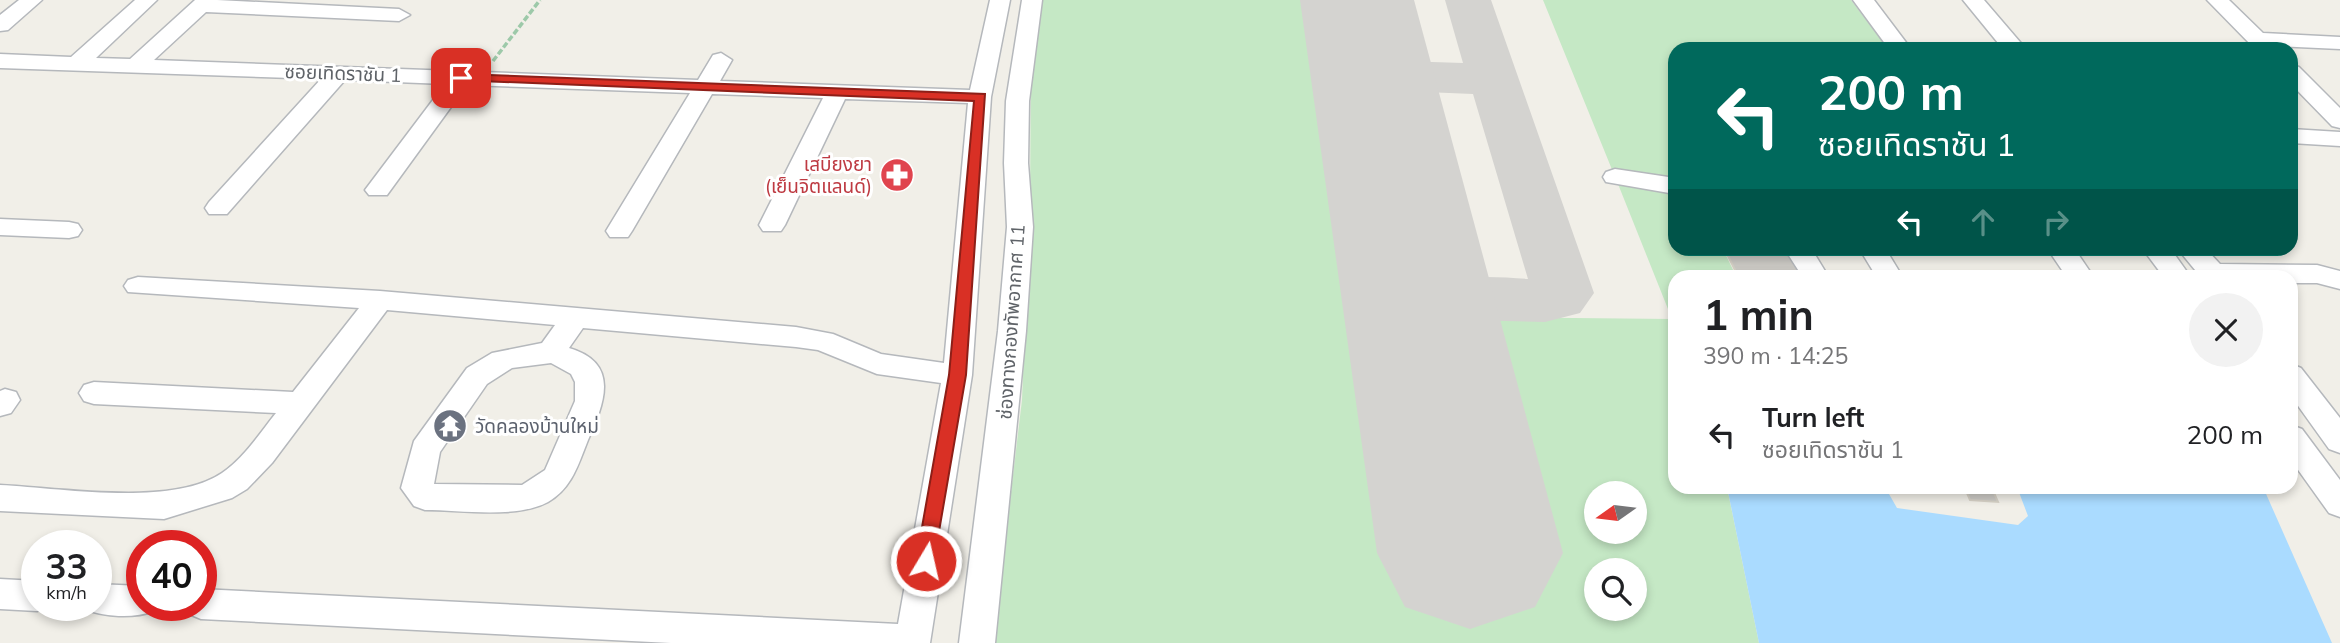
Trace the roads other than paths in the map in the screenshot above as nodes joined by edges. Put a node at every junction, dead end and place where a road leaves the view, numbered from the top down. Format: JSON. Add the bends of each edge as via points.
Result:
{"nodes":[{"id":1,"x":32,"y":0,"type":"edge"},
{"id":2,"x":147,"y":0,"type":"edge"},
{"id":3,"x":1000,"y":0,"type":"edge"},
{"id":4,"x":1032,"y":0,"type":"edge"},
{"id":5,"x":1863,"y":0,"type":"edge"},
{"id":6,"x":1953,"y":0,"type":"edge"},
{"id":7,"x":1973,"y":0,"type":"edge"},
{"id":8,"x":2217,"y":0,"type":"edge"},
{"id":9,"x":203,"y":3,"type":"edge"},
{"id":10,"x":399,"y":15,"type":"dead end"},
{"id":11,"x":0,"y":25,"type":"edge"},
{"id":12,"x":1895,"y":42,"type":"edge"},
{"id":13,"x":1988,"y":42,"type":"edge"},
{"id":14,"x":2009,"y":42,"type":"edge"},
{"id":15,"x":2260,"y":42,"type":"edge"},
{"id":16,"x":2340,"y":43,"type":"edge"},
{"id":17,"x":2298,"y":44,"type":"edge"},
{"id":18,"x":721,"y":60,"type":"dead end"},
{"id":19,"x":0,"y":61,"type":"edge"},
{"id":20,"x":77,"y":63,"type":"junction"},
{"id":21,"x":135,"y":66,"type":"junction"},
{"id":22,"x":339,"y":73,"type":"junction"},
{"id":23,"x":470,"y":78,"type":"junction"},
{"id":24,"x":2298,"y":79,"type":"edge"},
{"id":25,"x":705,"y":87,"type":"junction"},
{"id":26,"x":837,"y":92,"type":"junction"},
{"id":27,"x":981,"y":97,"type":"junction"},
{"id":28,"x":2340,"y":121,"type":"edge"},
{"id":29,"x":2298,"y":136,"type":"edge"},
{"id":30,"x":2340,"y":139,"type":"edge"},
{"id":31,"x":1615,"y":177,"type":"dead end"},
{"id":32,"x":1668,"y":186,"type":"edge"},
{"id":33,"x":378,"y":190,"type":"dead end"},
{"id":34,"x":218,"y":208,"type":"dead end"},
{"id":35,"x":772,"y":225,"type":"dead end"},
{"id":36,"x":0,"y":228,"type":"edge"},
{"id":37,"x":69,"y":230,"type":"dead end"},
{"id":38,"x":619,"y":231,"type":"dead end"},
{"id":39,"x":2161,"y":256,"type":"edge"},
{"id":40,"x":2197,"y":256,"type":"edge"},
{"id":41,"x":2172,"y":270,"type":"edge"},
{"id":42,"x":2209,"y":270,"type":"edge"},
{"id":43,"x":2298,"y":274,"type":"edge"},
{"id":44,"x":2340,"y":280,"type":"edge"},
{"id":45,"x":138,"y":286,"type":"dead end"},
{"id":46,"x":380,"y":300,"type":"junction"},
{"id":47,"x":574,"y":319,"type":"junction"},
{"id":48,"x":551,"y":354,"type":"junction"},
{"id":49,"x":957,"y":375,"type":"junction"},
{"id":50,"x":2298,"y":381,"type":"edge"},
{"id":51,"x":94,"y":393,"type":"dead end"},
{"id":52,"x":297,"y":403,"type":"junction"},
{"id":53,"x":2327,"y":407,"type":"edge"},
{"id":54,"x":2340,"y":441,"type":"edge"},
{"id":55,"x":2298,"y":447,"type":"edge"},
{"id":56,"x":0,"y":498,"type":"edge"},
{"id":57,"x":2340,"y":504,"type":"edge"},
{"id":58,"x":0,"y":594,"type":"edge"},
{"id":59,"x":21,"y":595,"type":"edge"},
{"id":60,"x":217,"y":605,"type":"edge"},
{"id":61,"x":823,"y":639,"type":"edge"},
{"id":62,"x":912,"y":642,"type":"edge"},
{"id":63,"x":977,"y":643,"type":"edge"}],
"edges":[{"from":1,"to":11,"type":"street"},
{"from":2,"to":20,"type":"street"},
{"from":3,"to":27,"type":"street"},
{"from":4,"to":63,"type":"street","name":"ช่องทางกองทัพอากาศ 11","via":[[1016,100],[1020,223],[1004,421]]},
{"from":5,"to":12,"type":"street"},
{"from":6,"to":13,"type":"street"},
{"from":7,"to":14,"type":"street"},
{"from":8,"to":15,"type":"street"},
{"from":9,"to":10,"type":"street"},
{"from":9,"to":21,"type":"street"},
{"from":16,"to":17,"type":"street"},
{"from":18,"to":25,"type":"street"},
{"from":19,"to":20,"type":"street","name":"ซอยเทิดราชัน 1"},
{"from":20,"to":21,"type":"street","name":"ซอยเทิดราชัน 1"},
{"from":21,"to":22,"type":"street","name":"ซอยเทิดราชัน 1"},
{"from":22,"to":23,"type":"street","name":"ซอยเทิดราชัน 1"},
{"from":22,"to":34,"type":"street"},
{"from":23,"to":25,"type":"street","name":"ซอยเทิดราชัน 1"},
{"from":23,"to":33,"type":"street"},
{"from":24,"to":28,"type":"street"},
{"from":25,"to":26,"type":"street","name":"ซอยเทิดราชัน 1"},
{"from":25,"to":38,"type":"street"},
{"from":26,"to":27,"type":"street","name":"ซอยเทิดราชัน 1"},
{"from":26,"to":35,"type":"street"},
{"from":27,"to":49,"type":"street"},
{"from":29,"to":30,"type":"street"},
{"from":31,"to":32,"type":"street"},
{"from":36,"to":37,"type":"street"},
{"from":39,"to":41,"type":"street"},
{"from":40,"to":42,"type":"street"},
{"from":43,"to":44,"type":"street"},
{"from":45,"to":46,"type":"street"},
{"from":46,"to":47,"type":"street"},
{"from":46,"to":52,"type":"street"},
{"from":47,"to":48,"type":"street"},
{"from":47,"to":49,"type":"street","via":[[823,341],[877,364]]},
{"from":48,"to":48,"type":"street","via":[[583,367],[590,382],[590,401],[556,478],[525,498],[425,497],[416,488],[425,449],[477,376],[501,360]]},
{"from":49,"to":62,"type":"street"},
{"from":50,"to":53,"type":"street"},
{"from":51,"to":52,"type":"street"},
{"from":52,"to":56,"type":"street","via":[[261,455],[236,480],[193,498],[164,506]]},
{"from":53,"to":54,"type":"street"},
{"from":55,"to":57,"type":"street"},
{"from":58,"to":59,"type":"street"},
{"from":60,"to":61,"type":"street"},
{"from":61,"to":62,"type":"street"}]}
